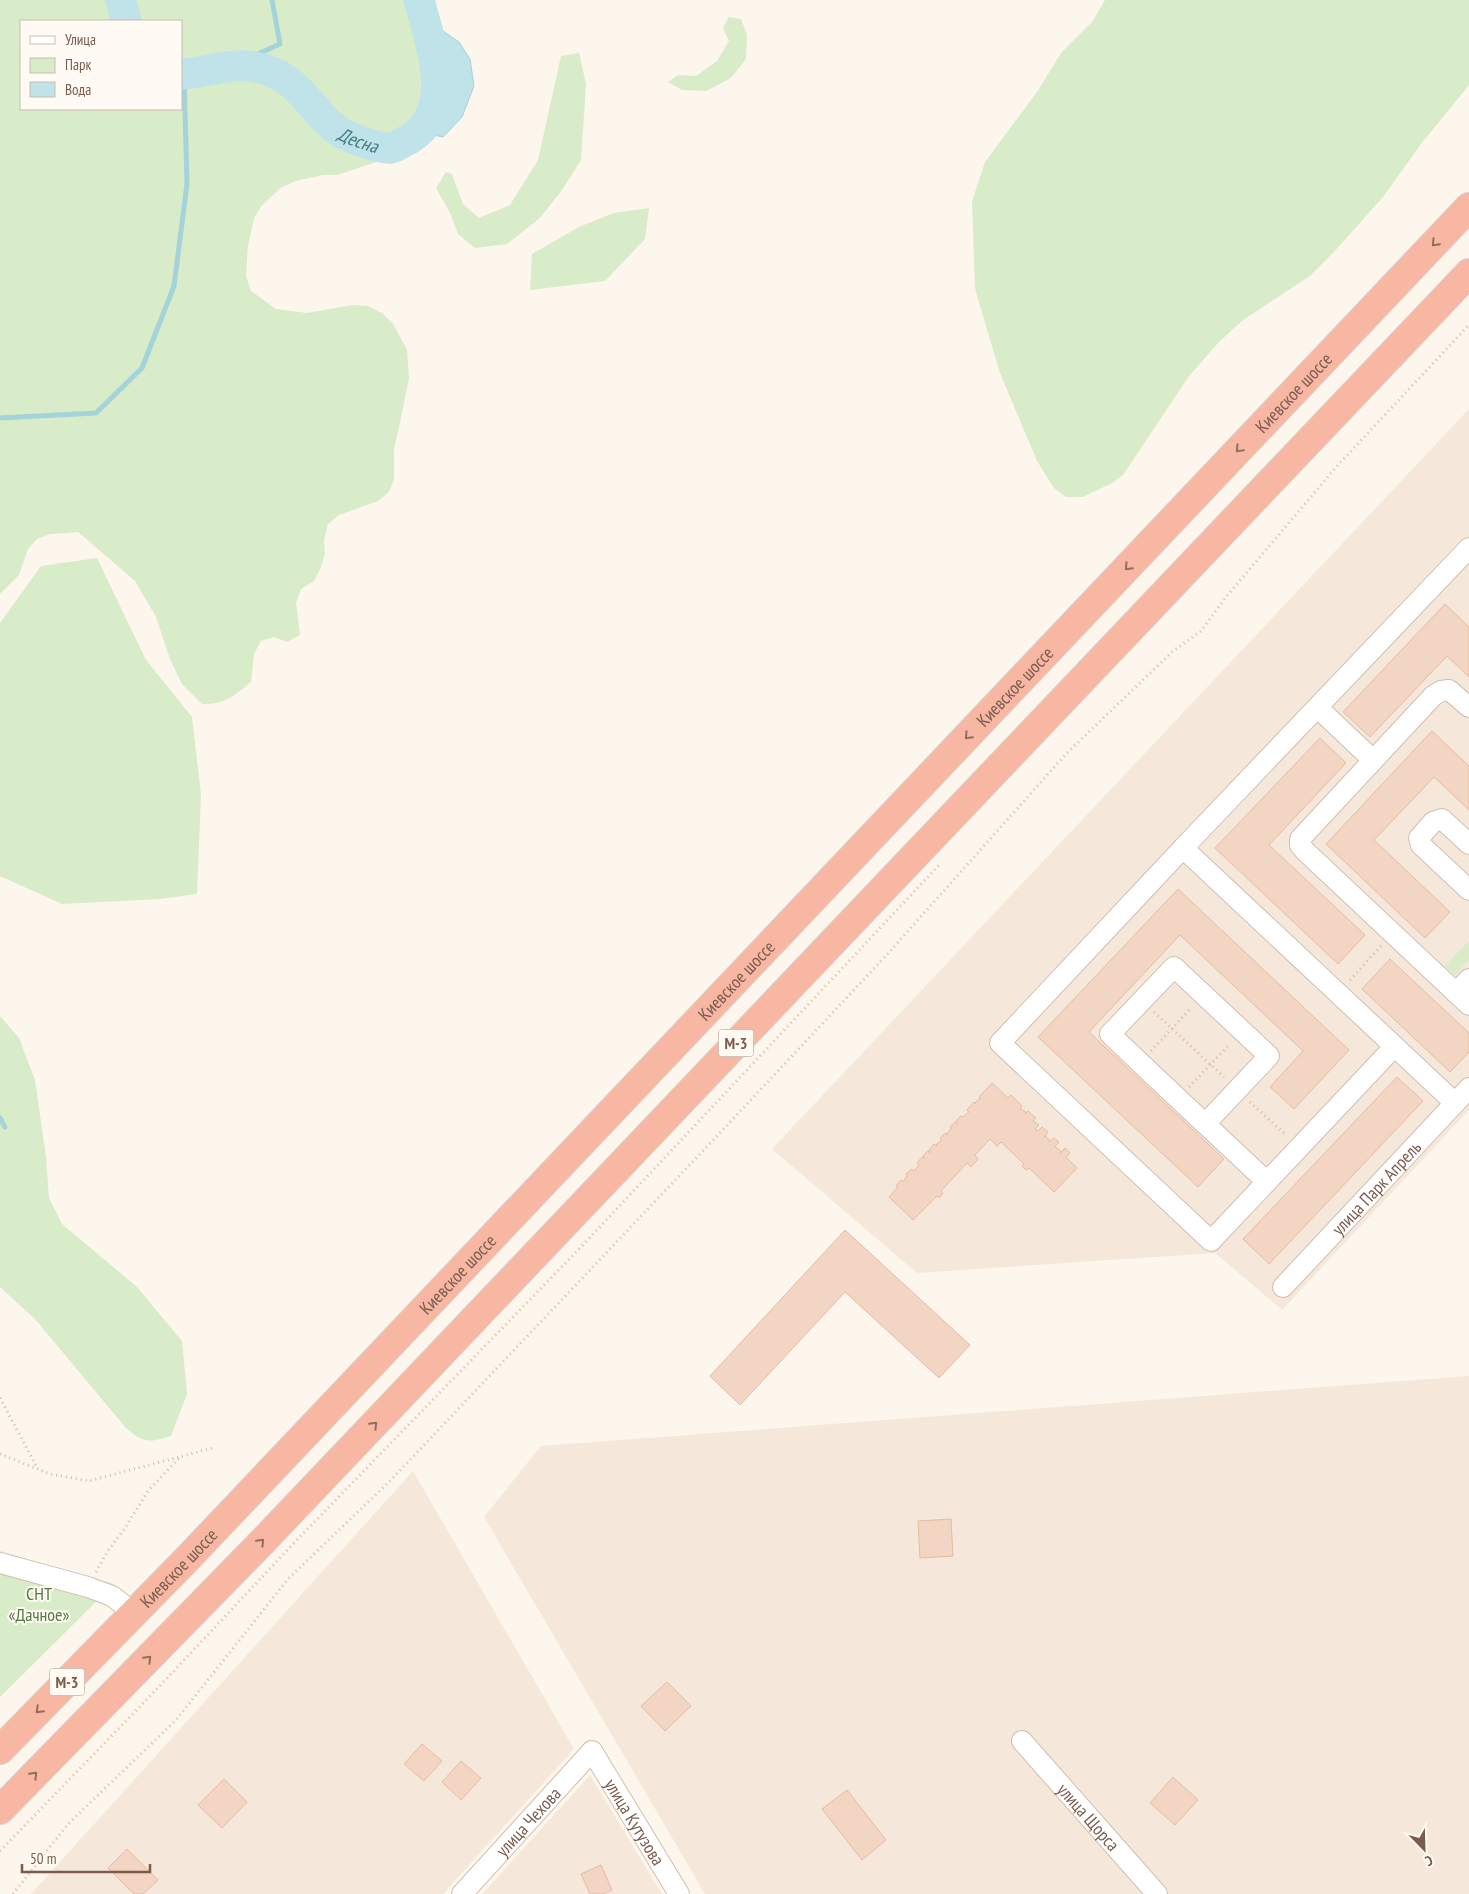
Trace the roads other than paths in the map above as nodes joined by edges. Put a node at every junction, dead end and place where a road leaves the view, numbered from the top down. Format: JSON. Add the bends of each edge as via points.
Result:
{"nodes":[{"id":1,"x":1469,"y":207,"type":"edge"},
{"id":2,"x":1469,"y":273,"type":"edge"},
{"id":3,"x":1469,"y":548,"type":"edge"},
{"id":4,"x":1462,"y":569,"type":"edge"},
{"id":5,"x":1469,"y":706,"type":"edge"},
{"id":6,"x":1318,"y":708,"type":"junction"},
{"id":7,"x":1373,"y":760,"type":"junction"},
{"id":8,"x":1469,"y":844,"type":"edge"},
{"id":9,"x":1183,"y":848,"type":"junction"},
{"id":10,"x":1469,"y":890,"type":"edge"},
{"id":11,"x":1465,"y":992,"type":"edge"},
{"id":12,"x":1394,"y":1047,"type":"junction"},
{"id":13,"x":1469,"y":1088,"type":"edge"},
{"id":14,"x":1455,"y":1104,"type":"junction"},
{"id":15,"x":1205,"y":1124,"type":"junction"},
{"id":16,"x":1267,"y":1182,"type":"junction"},
{"id":17,"x":1282,"y":1288,"type":"dead end"},
{"id":18,"x":0,"y":1563,"type":"edge"},
{"id":19,"x":134,"y":1613,"type":"junction"},
{"id":20,"x":1022,"y":1741,"type":"dead end"},
{"id":21,"x":0,"y":1750,"type":"edge"},
{"id":22,"x":592,"y":1751,"type":"joint"},
{"id":23,"x":0,"y":1810,"type":"edge"},
{"id":24,"x":462,"y":1894,"type":"edge"},
{"id":25,"x":679,"y":1894,"type":"edge"},
{"id":26,"x":1156,"y":1894,"type":"edge"}],
"edges":[{"from":1,"to":19,"type":"highway","name":"Киевское шоссе","number":"М-3","one_way":true},
{"from":23,"to":2,"type":"highway","number":"М-3","one_way":true,"via":[[264,1540]]},
{"from":3,"to":4,"type":"street"},
{"from":4,"to":6,"type":"street"},
{"from":5,"to":7,"type":"street","via":[[1449,690],[1441,690]]},
{"from":6,"to":7,"type":"street"},
{"from":6,"to":9,"type":"street"},
{"from":7,"to":11,"type":"street","via":[[1304,832],[1300,845],[1393,934]]},
{"from":8,"to":10,"type":"street","via":[[1442,819],[1433,822],[1419,838],[1421,845]]},
{"from":9,"to":12,"type":"street"},
{"from":9,"to":16,"type":"street","via":[[1000,1042],[1211,1241]]},
{"from":12,"to":14,"type":"street"},
{"from":12,"to":16,"type":"street"},
{"from":13,"to":14,"type":"street","name":"улица Парк Апрель"},
{"from":14,"to":17,"type":"street","name":"улица Парк Апрель"},
{"from":15,"to":15,"type":"street","via":[[1269,1056],[1174,967],[1110,1034]]},
{"from":15,"to":16,"type":"street"},
{"from":18,"to":19,"type":"street","via":[[92,1589],[118,1599]]},
{"from":19,"to":21,"type":"highway","name":"Киевское шоссе","number":"М-3","one_way":true},
{"from":20,"to":26,"type":"street","name":"улица Щорса"},
{"from":22,"to":24,"type":"street","name":"улица Чехова"},
{"from":22,"to":25,"type":"street","name":"улица Кутузова"}]}
